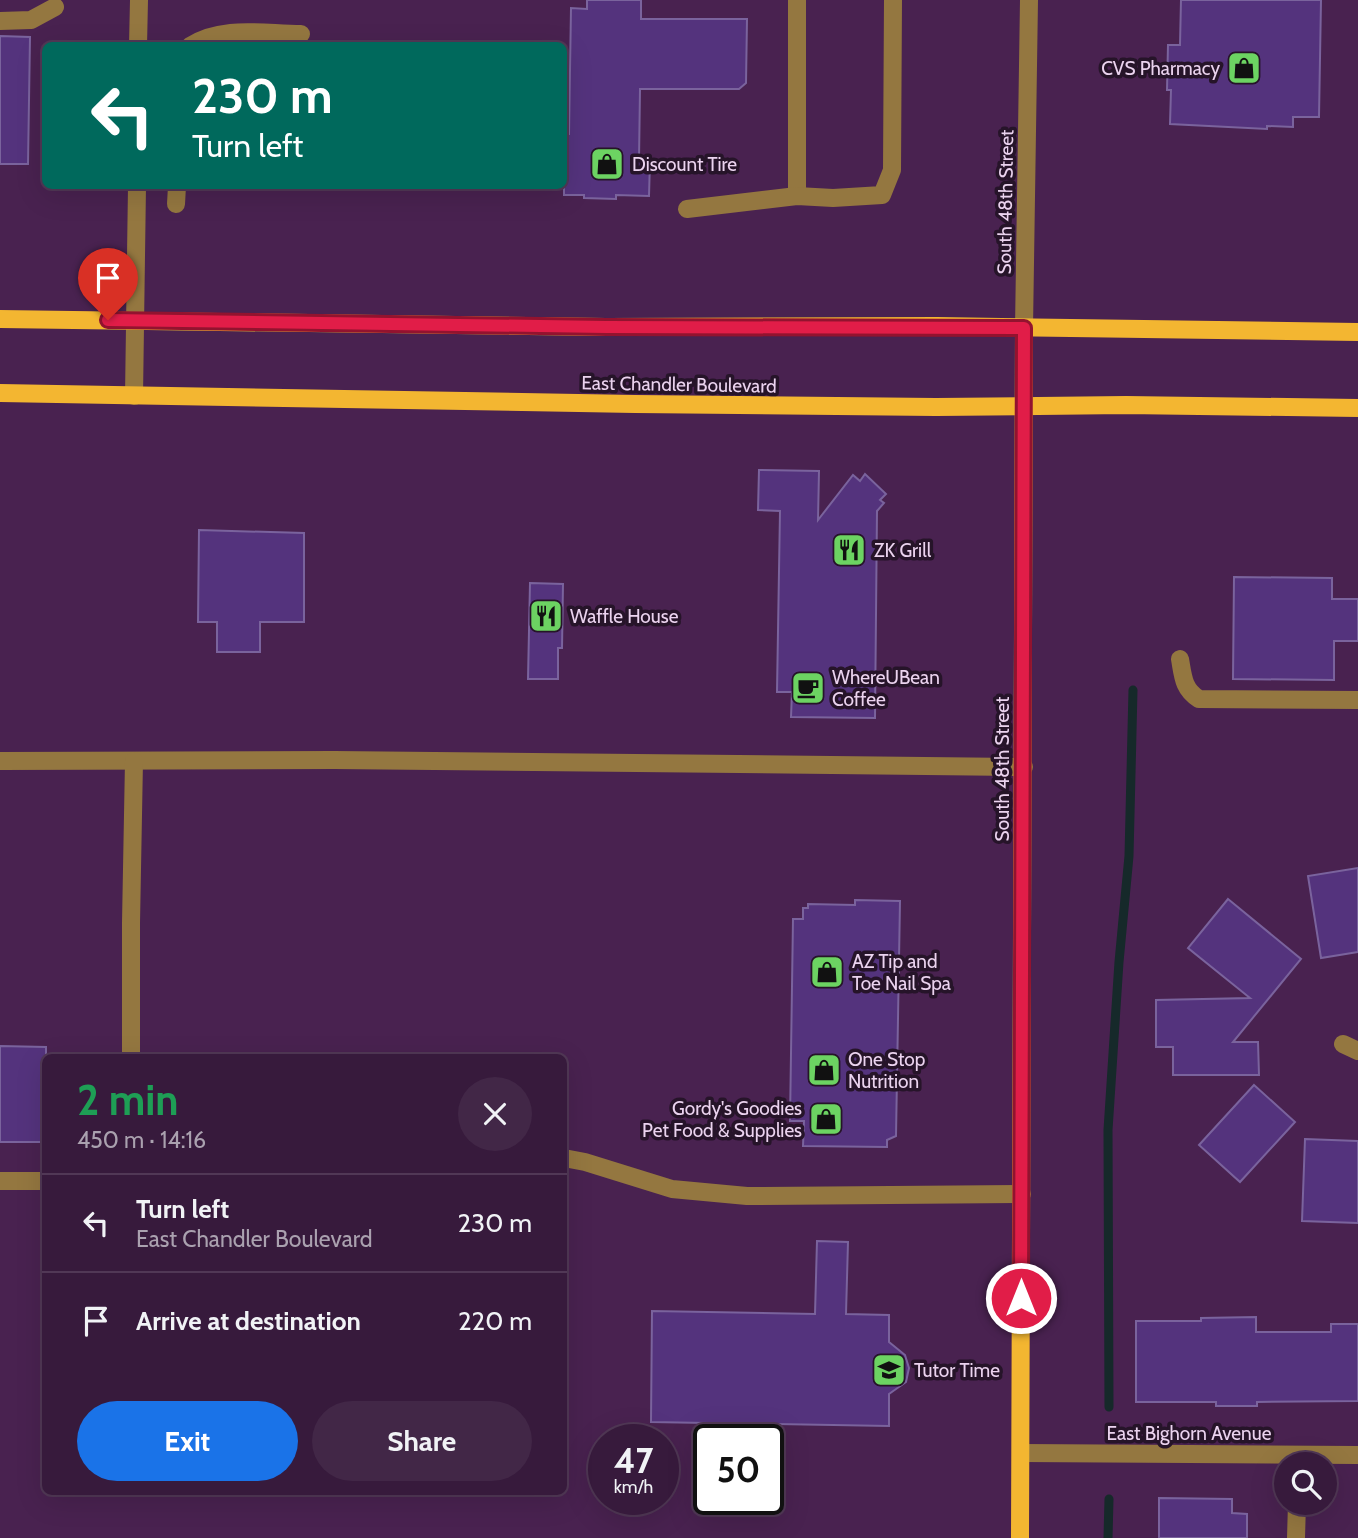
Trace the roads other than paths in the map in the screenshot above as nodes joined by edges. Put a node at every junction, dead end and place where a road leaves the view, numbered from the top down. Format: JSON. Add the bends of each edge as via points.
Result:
{"nodes":[{"id":1,"x":139,"y":0,"type":"edge"},
{"id":2,"x":797,"y":0,"type":"edge"},
{"id":3,"x":893,"y":0,"type":"edge"},
{"id":4,"x":1029,"y":0,"type":"edge"},
{"id":5,"x":55,"y":7,"type":"dead end"},
{"id":6,"x":0,"y":21,"type":"edge"},
{"id":7,"x":301,"y":34,"type":"dead end"},
{"id":8,"x":138,"y":42,"type":"edge"},
{"id":9,"x":197,"y":42,"type":"edge"},
{"id":10,"x":137,"y":189,"type":"edge"},
{"id":11,"x":177,"y":189,"type":"edge"},
{"id":12,"x":797,"y":196,"type":"junction"},
{"id":13,"x":176,"y":204,"type":"dead end"},
{"id":14,"x":687,"y":209,"type":"dead end"},
{"id":15,"x":0,"y":319,"type":"edge"},
{"id":16,"x":136,"y":321,"type":"junction"},
{"id":17,"x":1024,"y":328,"type":"junction"},
{"id":18,"x":1358,"y":332,"type":"edge"},
{"id":19,"x":0,"y":393,"type":"edge"},
{"id":20,"x":134,"y":396,"type":"junction"},
{"id":21,"x":1026,"y":406,"type":"junction"},
{"id":22,"x":1358,"y":408,"type":"edge"},
{"id":23,"x":1180,"y":659,"type":"dead end"},
{"id":24,"x":1358,"y":700,"type":"edge"},
{"id":25,"x":0,"y":761,"type":"edge"},
{"id":26,"x":134,"y":761,"type":"junction"},
{"id":27,"x":1024,"y":767,"type":"junction"},
{"id":28,"x":131,"y":1054,"type":"edge"},
{"id":29,"x":567,"y":1159,"type":"edge"},
{"id":30,"x":0,"y":1181,"type":"edge"},
{"id":31,"x":42,"y":1181,"type":"edge"},
{"id":32,"x":1022,"y":1194,"type":"junction"},
{"id":33,"x":1021,"y":1453,"type":"junction"},
{"id":34,"x":1358,"y":1455,"type":"edge"},
{"id":35,"x":1337,"y":1456,"type":"edge"},
{"id":36,"x":1274,"y":1458,"type":"edge"},
{"id":37,"x":1297,"y":1515,"type":"edge"},
{"id":38,"x":1020,"y":1538,"type":"edge"},
{"id":39,"x":1296,"y":1538,"type":"edge"}],
"edges":[{"from":1,"to":8,"type":"street"},
{"from":2,"to":12,"type":"street"},
{"from":3,"to":12,"type":"street","via":[[892,170],[882,195]]},
{"from":4,"to":17,"type":"street","name":"South 48th Street"},
{"from":5,"to":6,"type":"street","via":[[31,20]]},
{"from":7,"to":9,"type":"street","via":[[224,33]]},
{"from":10,"to":16,"type":"street"},
{"from":11,"to":13,"type":"street"},
{"from":12,"to":14,"type":"street"},
{"from":15,"to":16,"type":"main road"},
{"from":16,"to":17,"type":"main road"},
{"from":16,"to":20,"type":"street"},
{"from":17,"to":18,"type":"main road"},
{"from":17,"to":21,"type":"main road","name":"South 48th Street"},
{"from":19,"to":20,"type":"main road","name":"East Chandler Boulevard"},
{"from":20,"to":21,"type":"main road","name":"East Chandler Boulevard"},
{"from":21,"to":22,"type":"main road","name":"East Chandler Boulevard"},
{"from":21,"to":27,"type":"main road","name":"South 48th Street"},
{"from":23,"to":24,"type":"street","via":[[1188,693],[1199,698]]},
{"from":25,"to":26,"type":"street"},
{"from":26,"to":27,"type":"street"},
{"from":26,"to":28,"type":"street"},
{"from":27,"to":32,"type":"main road","name":"South 48th Street"},
{"from":29,"to":32,"type":"street","via":[[672,1189],[747,1196]]},
{"from":30,"to":31,"type":"street"},
{"from":32,"to":33,"type":"main road","name":"South 48th Street"},
{"from":33,"to":36,"type":"street","name":"East Bighorn Avenue"},
{"from":33,"to":38,"type":"main road","name":"South 48th Street"},
{"from":34,"to":35,"type":"street","name":"East Bighorn Avenue"},
{"from":37,"to":39,"type":"street"}]}
